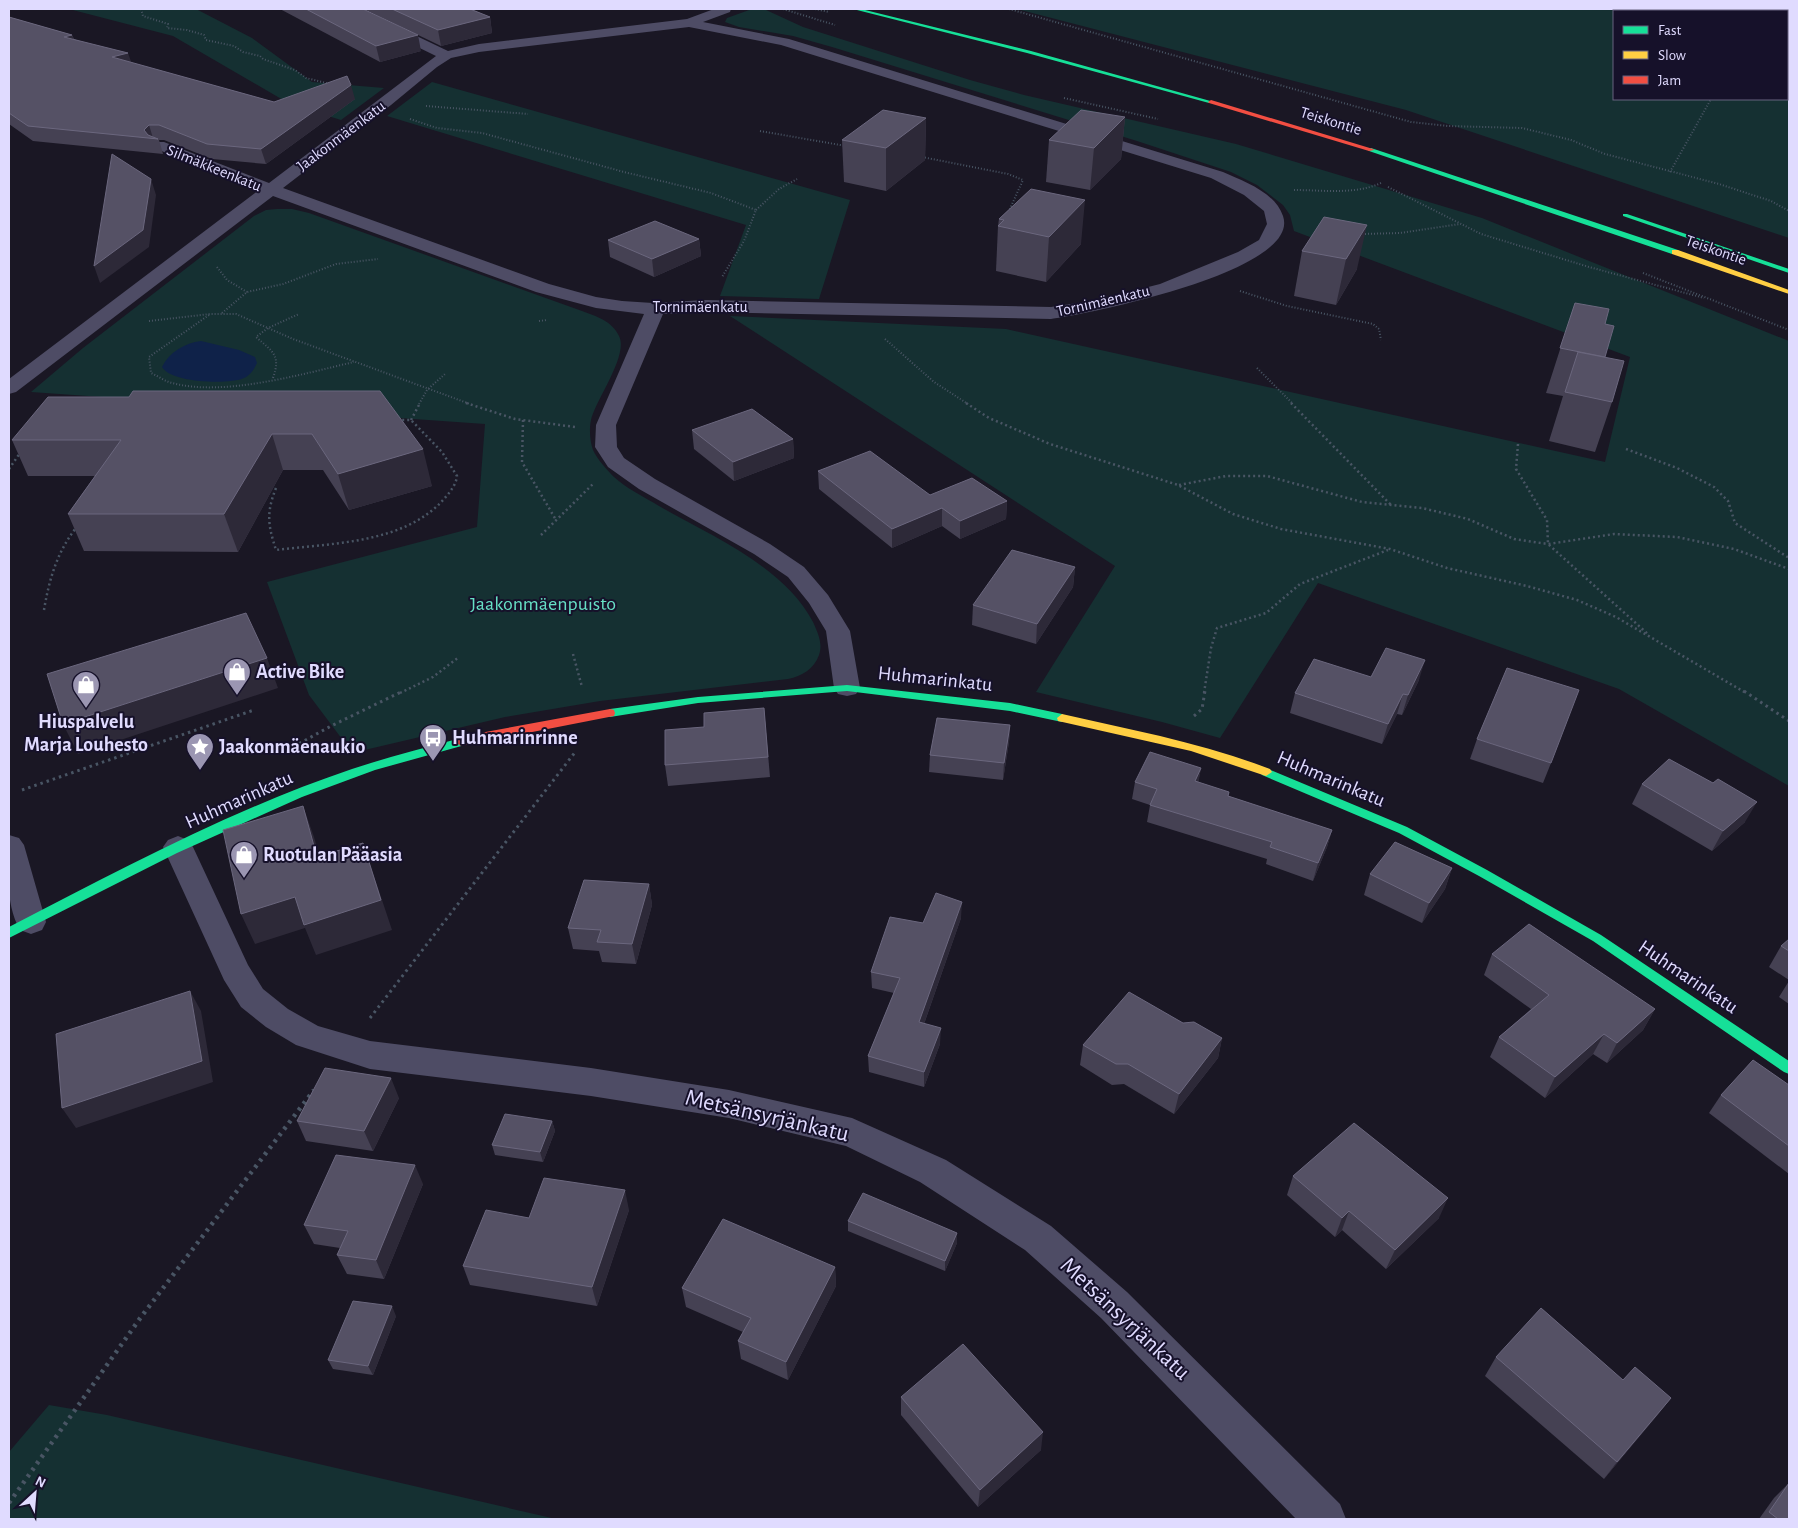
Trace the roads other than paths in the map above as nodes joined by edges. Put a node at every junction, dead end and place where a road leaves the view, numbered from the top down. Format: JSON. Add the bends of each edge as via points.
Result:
{"nodes":[{"id":1,"x":351,"y":9,"type":"edge"},
{"id":2,"x":726,"y":9,"type":"edge"},
{"id":3,"x":856,"y":9,"type":"edge"},
{"id":4,"x":690,"y":22,"type":"junction"},
{"id":5,"x":447,"y":55,"type":"junction"},
{"id":6,"x":159,"y":145,"type":"edge"},
{"id":7,"x":269,"y":190,"type":"junction"},
{"id":8,"x":1617,"y":212,"type":"dead end"},
{"id":9,"x":1789,"y":271,"type":"edge"},
{"id":10,"x":1789,"y":292,"type":"edge"},
{"id":11,"x":656,"y":308,"type":"junction"},
{"id":12,"x":9,"y":388,"type":"edge"},
{"id":13,"x":847,"y":688,"type":"junction"},
{"id":14,"x":9,"y":845,"type":"edge"},
{"id":15,"x":178,"y":847,"type":"junction"},
{"id":16,"x":20,"y":928,"type":"edge"},
{"id":17,"x":1789,"y":1068,"type":"edge"},
{"id":18,"x":1325,"y":1519,"type":"edge"}],
"edges":[{"from":1,"to":5,"type":"street"},
{"from":2,"to":4,"type":"street","name":"Jaakonmäenkatu"},
{"from":3,"to":10,"type":"main road","name":"Teiskontie","via":[[1020,50],[1315,133]]},
{"from":4,"to":5,"type":"street","name":"Jaakonmäenkatu","via":[[479,48]]},
{"from":4,"to":11,"type":"street","name":"Tornimäenkatu","via":[[784,42],[1217,175],[1248,190],[1270,207],[1275,225],[1264,244],[1254,251],[1200,275],[1075,311]]},
{"from":5,"to":7,"type":"street","name":"Jaakonmäenkatu"},
{"from":6,"to":7,"type":"street","name":"Silmäkkeenkatu"},
{"from":7,"to":11,"type":"street","name":"Tornimäenkatu","via":[[553,290],[605,304]]},
{"from":7,"to":12,"type":"street","name":"Jaakonmäenkatu"},
{"from":8,"to":9,"type":"main road","name":"Teiskontie"},
{"from":11,"to":13,"type":"street","via":[[606,425],[606,447],[616,462],[647,484],[762,549],[796,572],[838,631]]},
{"from":13,"to":15,"type":"main road","name":"Huhmarinkatu","via":[[698,700],[480,737],[343,776]]},
{"from":13,"to":17,"type":"main road","name":"Huhmarinkatu","via":[[1010,706],[1165,741],[1250,765],[1403,830],[1596,938]]},
{"from":14,"to":16,"type":"street"},
{"from":15,"to":16,"type":"main road","name":"Huhmarinkatu"},
{"from":15,"to":18,"type":"street","name":"Metsänsyrjänkatu","via":[[235,971],[252,998],[277,1018],[308,1036],[370,1055],[592,1082],[729,1104],[852,1133],[933,1171],[1038,1238],[1114,1305]]}]}
